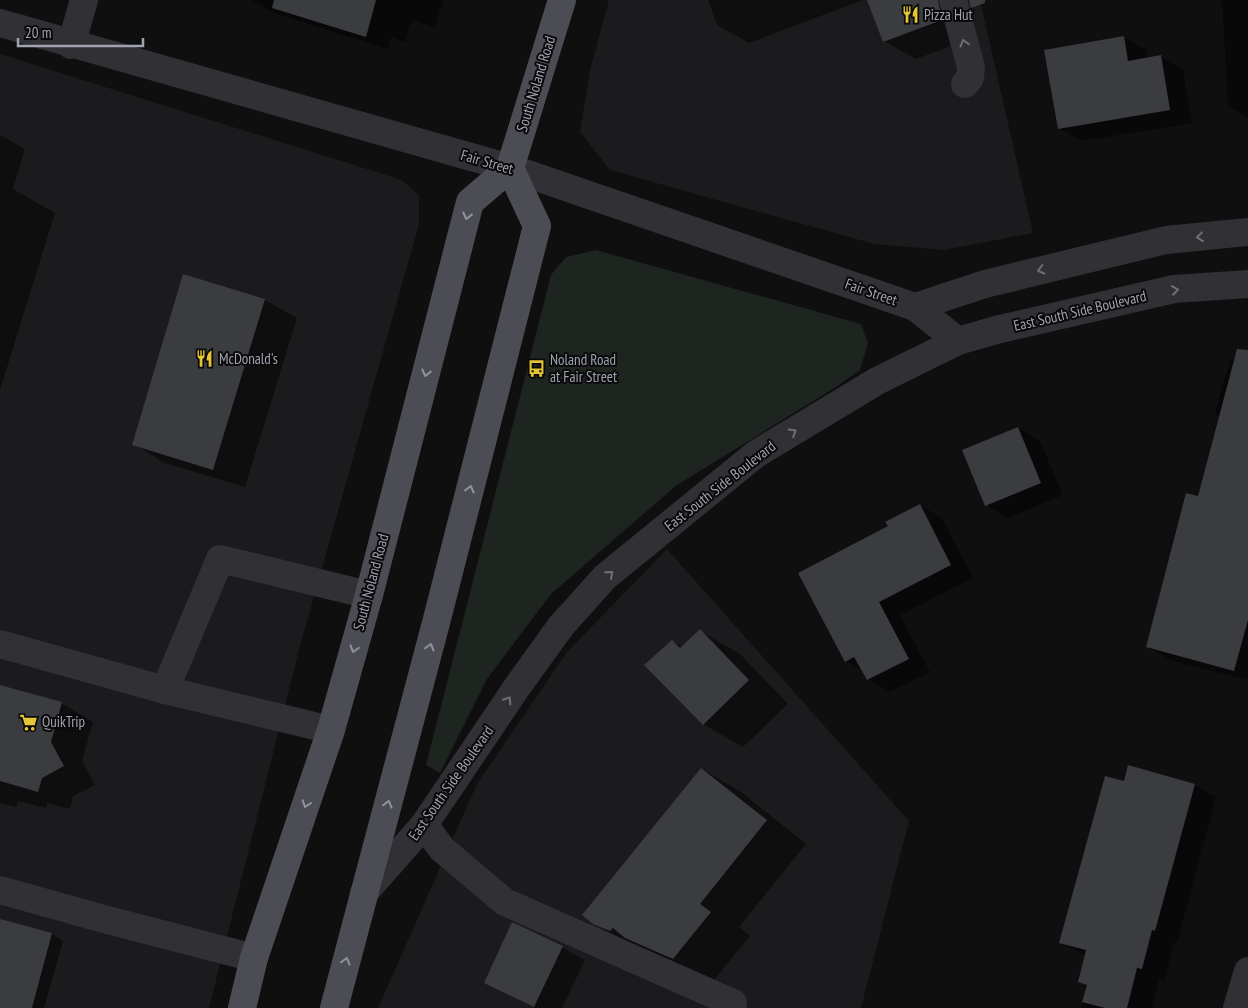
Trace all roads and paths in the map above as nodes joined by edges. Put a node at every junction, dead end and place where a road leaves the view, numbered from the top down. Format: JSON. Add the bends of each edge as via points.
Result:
{"nodes":[{"id":1,"x":84,"y":0,"type":"edge"},
{"id":2,"x":562,"y":0,"type":"edge"},
{"id":3,"x":953,"y":0,"type":"edge"},
{"id":4,"x":0,"y":23,"type":"edge"},
{"id":5,"x":70,"y":44,"type":"junction"},
{"id":6,"x":965,"y":84,"type":"dead end"},
{"id":7,"x":510,"y":168,"type":"junction"},
{"id":8,"x":1248,"y":232,"type":"edge"},
{"id":9,"x":1248,"y":284,"type":"edge"},
{"id":10,"x":915,"y":306,"type":"junction"},
{"id":11,"x":958,"y":341,"type":"junction"},
{"id":12,"x":369,"y":595,"type":"junction"},
{"id":13,"x":0,"y":644,"type":"edge"},
{"id":14,"x":166,"y":690,"type":"junction"},
{"id":15,"x":331,"y":730,"type":"junction"},
{"id":16,"x":424,"y":825,"type":"junction"},
{"id":17,"x":0,"y":890,"type":"edge"},
{"id":18,"x":364,"y":893,"type":"junction"},
{"id":19,"x":254,"y":958,"type":"junction"},
{"id":20,"x":1248,"y":971,"type":"edge"},
{"id":21,"x":733,"y":1003,"type":"dead end"},
{"id":22,"x":242,"y":1008,"type":"edge"},
{"id":23,"x":334,"y":1008,"type":"edge"},
{"id":24,"x":1237,"y":1008,"type":"edge"}],
"edges":[{"from":1,"to":5,"type":"street"},
{"from":2,"to":7,"type":"main road","name":"South Noland Road"},
{"from":6,"to":3,"type":"street","one_way":true,"via":[[970,78],[971,67]]},
{"from":4,"to":5,"type":"street","name":"Fair Street"},
{"from":5,"to":7,"type":"street","name":"Fair Street"},
{"from":7,"to":10,"type":"street","name":"Fair Street"},
{"from":7,"to":12,"type":"main road","name":"South Noland Road","one_way":true,"via":[[470,202]]},
{"from":18,"to":7,"type":"main road","one_way":true,"via":[[537,226]]},
{"from":8,"to":10,"type":"street","one_way":true,"via":[[1166,240],[985,284]]},
{"from":11,"to":9,"type":"street","name":"East South Side Boulevard","one_way":true,"via":[[1174,289]]},
{"from":10,"to":11,"type":"street","name":"Fair Street"},
{"from":16,"to":11,"type":"street","name":"East South Side Boulevard","one_way":true,"via":[[561,626],[606,577],[756,454],[878,380]]},
{"from":12,"to":14,"type":"street","via":[[220,559]]},
{"from":12,"to":15,"type":"main road","name":"South Noland Road","one_way":true},
{"from":13,"to":14,"type":"street"},
{"from":14,"to":15,"type":"street"},
{"from":15,"to":19,"type":"main road","name":"South Noland Road","one_way":true},
{"from":16,"to":18,"type":"street","name":"East South Side Boulevard"},
{"from":16,"to":21,"type":"street","via":[[442,849],[505,902]]},
{"from":17,"to":19,"type":"street"},
{"from":23,"to":18,"type":"main road","one_way":true},
{"from":19,"to":22,"type":"main road","name":"South Noland Road"},
{"from":20,"to":24,"type":"street"}]}
